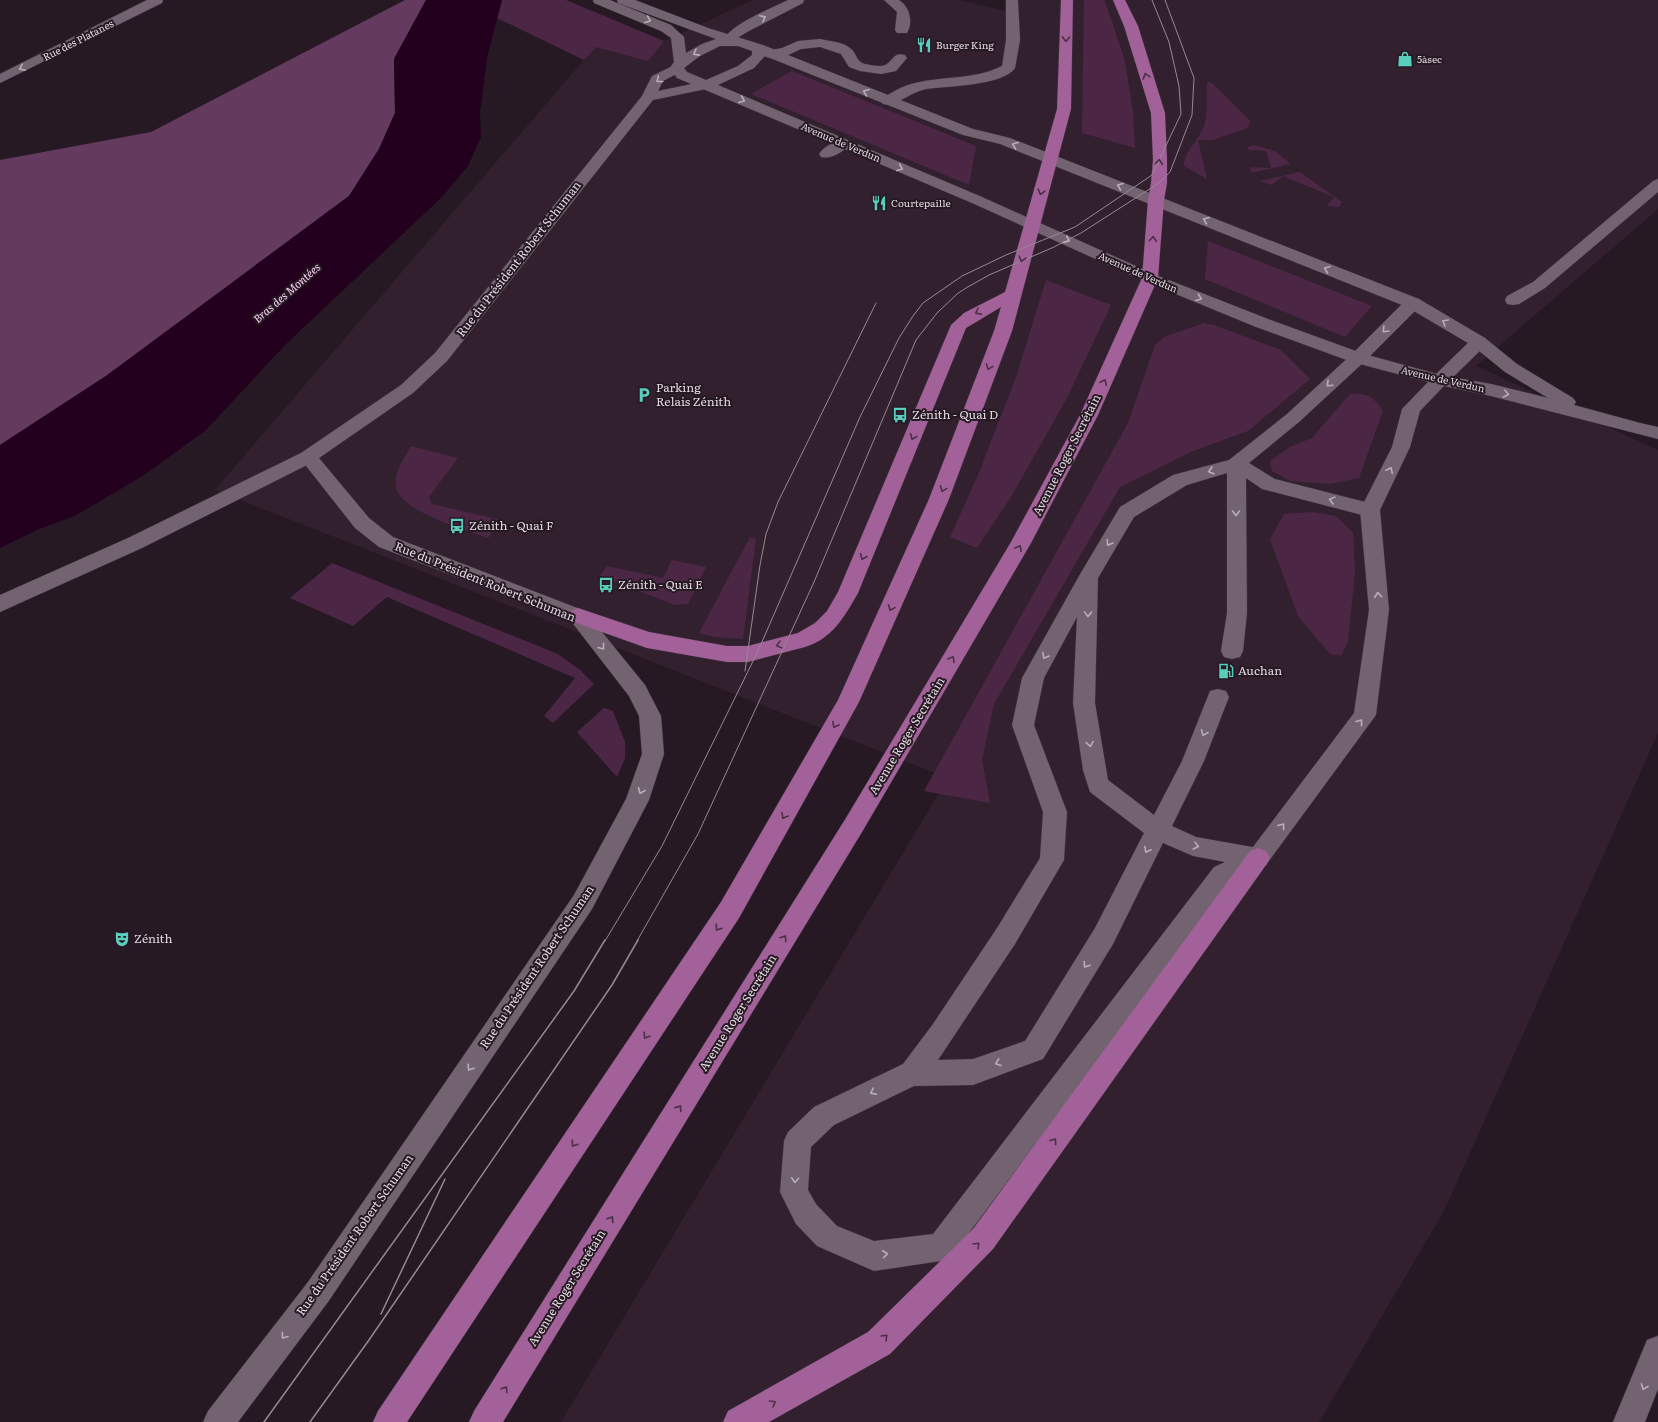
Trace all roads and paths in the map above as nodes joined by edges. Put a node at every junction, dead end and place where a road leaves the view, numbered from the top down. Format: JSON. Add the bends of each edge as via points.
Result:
{"nodes":[{"id":1,"x":157,"y":0,"type":"edge"},
{"id":2,"x":599,"y":0,"type":"edge"},
{"id":3,"x":623,"y":0,"type":"edge"},
{"id":4,"x":798,"y":0,"type":"edge"},
{"id":5,"x":890,"y":0,"type":"edge"},
{"id":6,"x":1012,"y":0,"type":"edge"},
{"id":7,"x":1067,"y":0,"type":"edge"},
{"id":8,"x":1120,"y":0,"type":"edge"},
{"id":9,"x":902,"y":30,"type":"dead end"},
{"id":10,"x":735,"y":41,"type":"junction"},
{"id":11,"x":755,"y":48,"type":"junction"},
{"id":12,"x":771,"y":54,"type":"junction"},
{"id":13,"x":900,"y":58,"type":"dead end"},
{"id":14,"x":679,"y":65,"type":"junction"},
{"id":15,"x":0,"y":79,"type":"edge"},
{"id":16,"x":706,"y":85,"type":"junction"},
{"id":17,"x":648,"y":97,"type":"junction"},
{"id":18,"x":888,"y":101,"type":"junction"},
{"id":19,"x":843,"y":143,"type":"junction"},
{"id":20,"x":826,"y":154,"type":"dead end"},
{"id":21,"x":1051,"y":159,"type":"junction"},
{"id":22,"x":1658,"y":184,"type":"edge"},
{"id":23,"x":1156,"y":200,"type":"junction"},
{"id":24,"x":1032,"y":224,"type":"junction"},
{"id":25,"x":1150,"y":278,"type":"junction"},
{"id":26,"x":1013,"y":294,"type":"junction"},
{"id":27,"x":1513,"y":300,"type":"dead end"},
{"id":28,"x":1413,"y":303,"type":"junction"},
{"id":29,"x":1479,"y":342,"type":"junction"},
{"id":30,"x":1358,"y":358,"type":"junction"},
{"id":31,"x":1440,"y":380,"type":"junction"},
{"id":32,"x":1586,"y":413,"type":"junction"},
{"id":33,"x":1658,"y":433,"type":"edge"},
{"id":34,"x":308,"y":457,"type":"junction"},
{"id":35,"x":1236,"y":464,"type":"junction"},
{"id":36,"x":1370,"y":510,"type":"junction"},
{"id":37,"x":1089,"y":576,"type":"junction"},
{"id":38,"x":0,"y":604,"type":"edge"},
{"id":39,"x":578,"y":616,"type":"junction"},
{"id":40,"x":1232,"y":651,"type":"dead end"},
{"id":41,"x":1218,"y":697,"type":"dead end"},
{"id":42,"x":1157,"y":830,"type":"junction"},
{"id":43,"x":1258,"y":858,"type":"junction"},
{"id":44,"x":912,"y":1073,"type":"junction"},
{"id":45,"x":1658,"y":1351,"type":"edge"},
{"id":46,"x":220,"y":1422,"type":"edge"},
{"id":47,"x":389,"y":1422,"type":"edge"},
{"id":48,"x":485,"y":1422,"type":"edge"},
{"id":49,"x":739,"y":1422,"type":"edge"},
{"id":50,"x":1629,"y":1422,"type":"edge"}],
"edges":[{"from":1,"to":15,"type":"street","name":"Rue des Platanes","one_way":true},
{"from":2,"to":14,"type":"street","one_way":true,"via":[[666,28],[676,37]]},
{"from":3,"to":10,"type":"street","name":"Avenue de Verdun"},
{"from":10,"to":4,"type":"street","one_way":true,"via":[[733,35],[742,29]]},
{"from":5,"to":9,"type":"street","via":[[904,12]]},
{"from":6,"to":18,"type":"street","via":[[1013,40],[1008,68],[985,78],[914,87]]},
{"from":7,"to":21,"type":"main road","one_way":true,"via":[[1064,109]]},
{"from":23,"to":8,"type":"main road","name":"Avenue Roger Secrétain","one_way":true,"via":[[1160,160],[1158,113],[1131,26]]},
{"from":10,"to":11,"type":"street","name":"Avenue de Verdun"},
{"from":10,"to":14,"type":"street","name":"Avenue de Verdun","one_way":true,"via":[[715,43]]},
{"from":11,"to":12,"type":"street","name":"Avenue de Verdun"},
{"from":11,"to":16,"type":"street","via":[[758,48],[760,54],[752,63]]},
{"from":12,"to":13,"type":"street","via":[[786,52],[798,45],[820,43],[846,51],[854,64],[860,67],[881,70],[891,68]]},
{"from":18,"to":12,"type":"street","name":"Avenue de Verdun","one_way":true},
{"from":14,"to":16,"type":"street","name":"Avenue de Verdun","via":[[682,75]]},
{"from":14,"to":17,"type":"street","name":"Rue du Président Robert Schuman","one_way":true,"via":[[657,79]]},
{"from":16,"to":17,"type":"street"},
{"from":16,"to":19,"type":"street","name":"Avenue de Verdun","one_way":true},
{"from":17,"to":34,"type":"street","name":"Rue du Président Robert Schuman","via":[[441,357],[407,389]]},
{"from":21,"to":18,"type":"street","name":"Avenue de Verdun","one_way":true,"via":[[1005,141],[968,132]]},
{"from":19,"to":20,"type":"street"},
{"from":19,"to":24,"type":"street","name":"Avenue de Verdun","one_way":true},
{"from":23,"to":21,"type":"street","name":"Avenue de Verdun","one_way":true},
{"from":21,"to":24,"type":"main road","one_way":true},
{"from":22,"to":27,"type":"street","via":[[1539,285]]},
{"from":25,"to":23,"type":"main road","name":"Avenue Roger Secrétain","one_way":true},
{"from":28,"to":23,"type":"street","name":"Avenue de Verdun","one_way":true},
{"from":24,"to":25,"type":"street","name":"Avenue de Verdun","one_way":true},
{"from":24,"to":26,"type":"main road","one_way":true},
{"from":25,"to":30,"type":"street","name":"Avenue de Verdun","one_way":true},
{"from":48,"to":25,"type":"main road","name":"Avenue Roger Secrétain","one_way":true,"via":[[854,825],[1022,543],[1089,415]]},
{"from":26,"to":39,"type":"main road","one_way":true,"via":[[959,325],[848,593],[834,616],[822,628],[805,638],[748,654],[727,654],[647,640]]},
{"from":26,"to":47,"type":"main road","one_way":true,"via":[[1003,331],[939,499],[848,702],[811,769],[730,910]]},
{"from":29,"to":28,"type":"street","name":"Avenue de Verdun","one_way":true},
{"from":28,"to":30,"type":"street","one_way":true},
{"from":29,"to":31,"type":"street"},
{"from":29,"to":32,"type":"street","name":"Avenue de Verdun","via":[[1511,368]]},
{"from":30,"to":31,"type":"street","name":"Avenue de Verdun"},
{"from":30,"to":35,"type":"street","one_way":true,"via":[[1293,418]]},
{"from":31,"to":32,"type":"street","name":"Avenue de Verdun","one_way":true},
{"from":36,"to":31,"type":"street","one_way":true,"via":[[1401,447],[1411,409]]},
{"from":32,"to":33,"type":"street","name":"Avenue de Verdun"},
{"from":34,"to":38,"type":"street","via":[[135,543]]},
{"from":34,"to":39,"type":"street","name":"Rue du Président Robert Schuman","via":[[362,523],[386,542]]},
{"from":36,"to":35,"type":"street","one_way":true,"via":[[1269,484]]},
{"from":35,"to":37,"type":"street","one_way":true,"via":[[1180,480],[1127,512]]},
{"from":35,"to":40,"type":"street","one_way":true,"via":[[1237,613]]},
{"from":43,"to":36,"type":"street","one_way":true,"via":[[1365,715],[1380,610]]},
{"from":37,"to":42,"type":"street","one_way":true,"via":[[1084,703],[1098,785]]},
{"from":37,"to":44,"type":"street","one_way":true,"via":[[1033,678],[1023,725],[1055,812],[1052,860],[1002,942],[942,1033]]},
{"from":39,"to":46,"type":"street","name":"Rue du Président Robert Schuman","one_way":true,"via":[[637,691],[650,716],[653,754],[637,800],[583,902],[318,1292]]},
{"from":41,"to":42,"type":"street","one_way":true,"via":[[1193,761]]},
{"from":42,"to":43,"type":"street","one_way":true,"via":[[1192,846]]},
{"from":42,"to":44,"type":"street","one_way":true,"via":[[1104,936],[1034,1050],[973,1072]]},
{"from":44,"to":43,"type":"street","one_way":true,"via":[[824,1116],[798,1141],[794,1192],[806,1214],[827,1236],[874,1256],[942,1247],[1223,874]]},
{"from":49,"to":43,"type":"main road","one_way":true,"via":[[879,1342],[983,1239]]},
{"from":45,"to":50,"type":"street","one_way":true}]}
